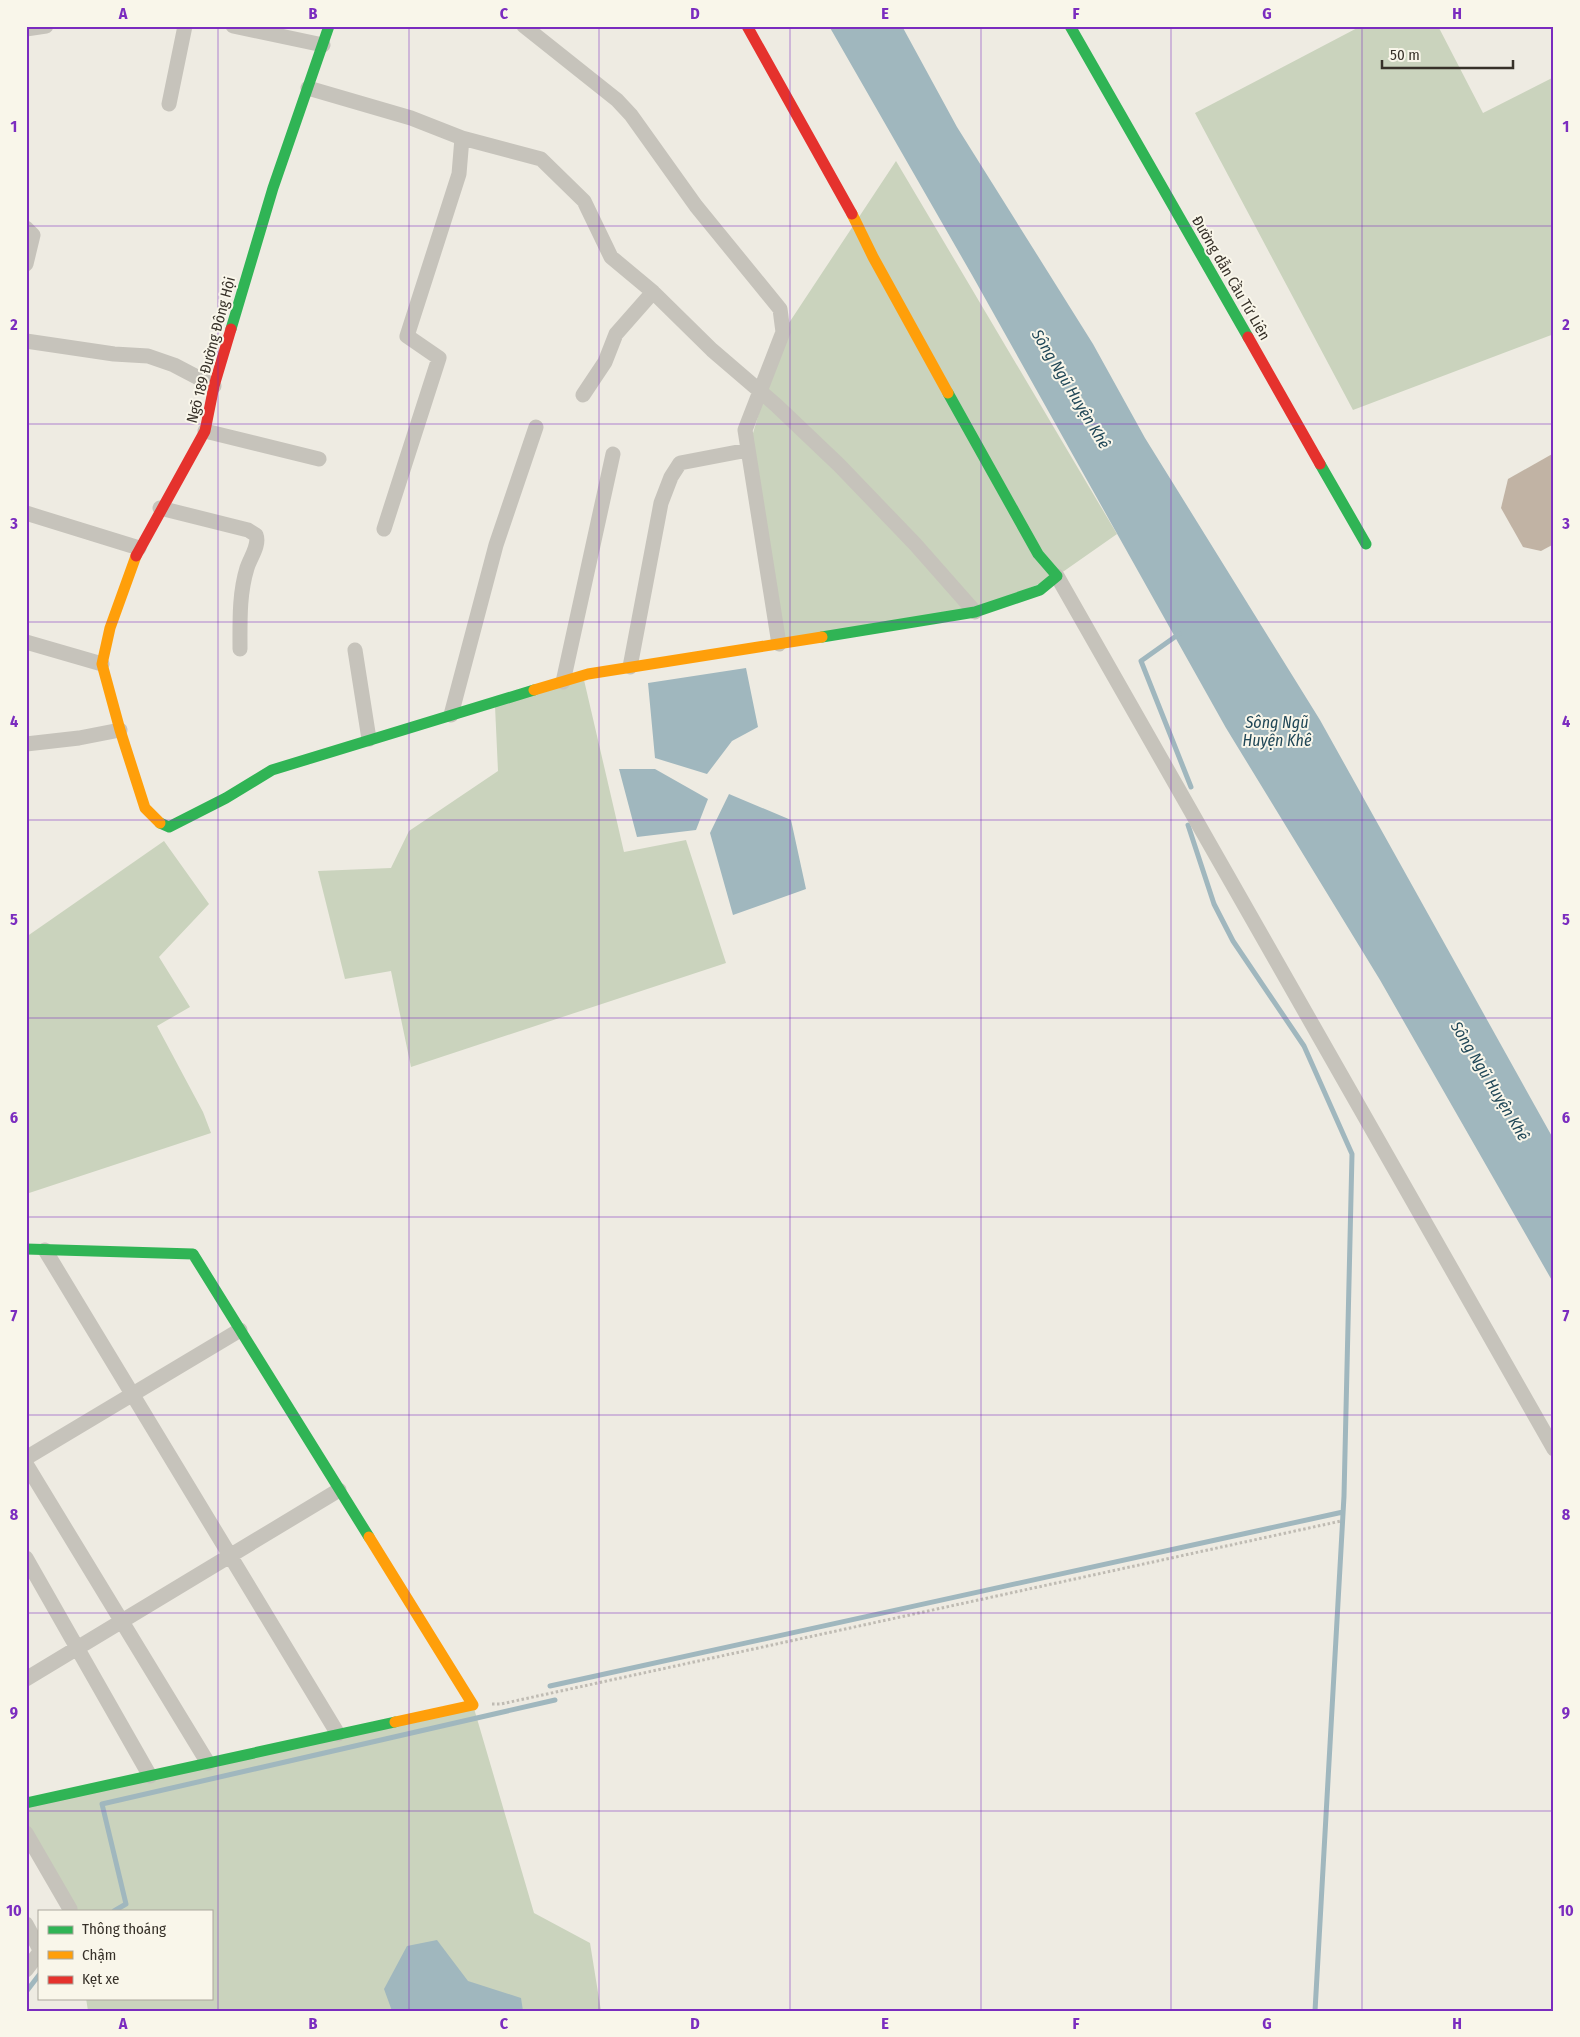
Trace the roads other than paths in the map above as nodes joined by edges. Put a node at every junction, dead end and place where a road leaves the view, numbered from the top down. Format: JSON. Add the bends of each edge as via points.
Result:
{"nodes":[{"id":1,"x":46,"y":26,"type":"edge"},
{"id":2,"x":185,"y":26,"type":"edge"},
{"id":3,"x":233,"y":26,"type":"edge"},
{"id":4,"x":329,"y":26,"type":"edge"},
{"id":5,"x":524,"y":26,"type":"edge"},
{"id":6,"x":746,"y":26,"type":"edge"},
{"id":7,"x":1070,"y":26,"type":"edge"},
{"id":8,"x":26,"y":29,"type":"edge"},
{"id":9,"x":323,"y":45,"type":"junction"},
{"id":10,"x":308,"y":88,"type":"junction"},
{"id":11,"x":170,"y":104,"type":"dead end"},
{"id":12,"x":462,"y":138,"type":"junction"},
{"id":13,"x":26,"y":228,"type":"edge"},
{"id":14,"x":26,"y":264,"type":"edge"},
{"id":15,"x":653,"y":292,"type":"junction"},
{"id":16,"x":26,"y":341,"type":"edge"},
{"id":17,"x":214,"y":386,"type":"junction"},
{"id":18,"x":759,"y":390,"type":"junction"},
{"id":19,"x":583,"y":395,"type":"dead end"},
{"id":20,"x":536,"y":427,"type":"dead end"},
{"id":21,"x":206,"y":431,"type":"junction"},
{"id":22,"x":748,"y":450,"type":"junction"},
{"id":23,"x":613,"y":454,"type":"dead end"},
{"id":24,"x":319,"y":459,"type":"dead end"},
{"id":25,"x":160,"y":508,"type":"junction"},
{"id":26,"x":26,"y":513,"type":"edge"},
{"id":27,"x":384,"y":529,"type":"dead end"},
{"id":28,"x":1366,"y":544,"type":"dead end"},
{"id":29,"x":139,"y":548,"type":"junction"},
{"id":30,"x":1057,"y":576,"type":"junction"},
{"id":31,"x":975,"y":612,"type":"junction"},
{"id":32,"x":26,"y":642,"type":"edge"},
{"id":33,"x":779,"y":644,"type":"junction"},
{"id":34,"x":240,"y":649,"type":"dead end"},
{"id":35,"x":355,"y":650,"type":"dead end"},
{"id":36,"x":102,"y":664,"type":"junction"},
{"id":37,"x":630,"y":667,"type":"junction"},
{"id":38,"x":563,"y":682,"type":"junction"},
{"id":39,"x":451,"y":715,"type":"junction"},
{"id":40,"x":120,"y":730,"type":"junction"},
{"id":41,"x":369,"y":739,"type":"junction"},
{"id":42,"x":26,"y":744,"type":"edge"},
{"id":43,"x":26,"y":1249,"type":"edge"},
{"id":44,"x":45,"y":1250,"type":"junction"},
{"id":45,"x":240,"y":1330,"type":"junction"},
{"id":46,"x":132,"y":1394,"type":"junction"},
{"id":47,"x":1554,"y":1449,"type":"edge"},
{"id":48,"x":26,"y":1458,"type":"edge"},
{"id":49,"x":26,"y":1464,"type":"edge"},
{"id":50,"x":340,"y":1490,"type":"junction"},
{"id":51,"x":230,"y":1556,"type":"junction"},
{"id":52,"x":26,"y":1558,"type":"edge"},
{"id":53,"x":122,"y":1621,"type":"junction"},
{"id":54,"x":78,"y":1648,"type":"junction"},
{"id":55,"x":26,"y":1679,"type":"edge"},
{"id":56,"x":338,"y":1734,"type":"junction"},
{"id":57,"x":208,"y":1763,"type":"junction"},
{"id":58,"x":150,"y":1776,"type":"junction"},
{"id":59,"x":26,"y":1803,"type":"edge"},
{"id":60,"x":26,"y":1833,"type":"edge"},
{"id":61,"x":70,"y":1910,"type":"edge"},
{"id":62,"x":26,"y":1924,"type":"edge"},
{"id":63,"x":38,"y":1946,"type":"edge"},
{"id":64,"x":38,"y":1954,"type":"edge"},
{"id":65,"x":26,"y":1970,"type":"edge"}],
"edges":[{"from":1,"to":8,"type":"street"},
{"from":2,"to":11,"type":"street"},
{"from":3,"to":9,"type":"street"},
{"from":4,"to":9,"type":"street","name":"Ngõ 189 Đường Đông Hội"},
{"from":5,"to":18,"type":"street","via":[[617,100],[631,115],[696,206],[780,309],[783,332]]},
{"from":6,"to":30,"type":"street","via":[[1005,496],[1038,554]]},
{"from":7,"to":28,"type":"street","name":"Đường dẫn Cầu Tứ Liên"},
{"from":9,"to":10,"type":"street","name":"Ngõ 189 Đường Đông Hội"},
{"from":10,"to":12,"type":"street","via":[[411,118]]},
{"from":10,"to":17,"type":"street","name":"Ngõ 189 Đường Đông Hội","via":[[273,188]]},
{"from":12,"to":15,"type":"street","via":[[541,159],[584,201],[611,257]]},
{"from":12,"to":27,"type":"street","via":[[459,174],[407,336],[439,358]]},
{"from":13,"to":14,"type":"street","via":[[33,235]]},
{"from":15,"to":18,"type":"street","via":[[712,350]]},
{"from":15,"to":19,"type":"street","via":[[616,334],[605,362]]},
{"from":16,"to":17,"type":"street","via":[[148,356],[174,365]]},
{"from":17,"to":21,"type":"street","name":"Ngõ 189 Đường Đông Hội"},
{"from":18,"to":22,"type":"street","via":[[745,430]]},
{"from":18,"to":31,"type":"street","via":[[839,465]]},
{"from":20,"to":39,"type":"street","via":[[496,545]]},
{"from":21,"to":24,"type":"street"},
{"from":21,"to":25,"type":"street","name":"Ngõ 189 Đường Đông Hội"},
{"from":22,"to":33,"type":"street"},
{"from":22,"to":37,"type":"street","via":[[680,463],[671,477],[662,503]]},
{"from":23,"to":38,"type":"street"},
{"from":25,"to":29,"type":"street","name":"Ngõ 189 Đường Đông Hội"},
{"from":25,"to":34,"type":"street","via":[[248,530],[256,535],[257,543],[247,568],[240,606]]},
{"from":26,"to":29,"type":"street"},
{"from":29,"to":36,"type":"street","name":"Ngõ 189 Đường Đông Hội","via":[[110,628]]},
{"from":30,"to":31,"type":"street","name":"Ngõ 189 Đường Đông Hội","via":[[1040,590]]},
{"from":30,"to":47,"type":"street"},
{"from":31,"to":33,"type":"street","name":"Ngõ 189 Đường Đông Hội"},
{"from":32,"to":36,"type":"street"},
{"from":33,"to":37,"type":"street","name":"Ngõ 189 Đường Đông Hội"},
{"from":35,"to":41,"type":"street"},
{"from":36,"to":40,"type":"street","name":"Ngõ 189 Đường Đông Hội"},
{"from":37,"to":38,"type":"street","name":"Ngõ 189 Đường Đông Hội"},
{"from":38,"to":39,"type":"street","name":"Ngõ 189 Đường Đông Hội"},
{"from":39,"to":41,"type":"street","name":"Ngõ 189 Đường Đông Hội"},
{"from":40,"to":41,"type":"street","name":"Ngõ 189 Đường Đông Hội","via":[[145,808],[152,820],[169,827],[272,770]]},
{"from":40,"to":42,"type":"street"},
{"from":43,"to":44,"type":"street"},
{"from":44,"to":45,"type":"street","via":[[193,1254]]},
{"from":44,"to":46,"type":"street"},
{"from":45,"to":46,"type":"street"},
{"from":45,"to":50,"type":"street"},
{"from":46,"to":48,"type":"street"},
{"from":46,"to":51,"type":"street"},
{"from":49,"to":53,"type":"street"},
{"from":50,"to":51,"type":"street"},
{"from":50,"to":56,"type":"street","via":[[473,1705]]},
{"from":51,"to":53,"type":"street"},
{"from":51,"to":56,"type":"street"},
{"from":52,"to":54,"type":"street"},
{"from":53,"to":54,"type":"street"},
{"from":53,"to":57,"type":"street"},
{"from":54,"to":55,"type":"street"},
{"from":54,"to":58,"type":"street"},
{"from":56,"to":57,"type":"street"},
{"from":57,"to":58,"type":"street"},
{"from":58,"to":59,"type":"street"},
{"from":60,"to":61,"type":"street"},
{"from":62,"to":63,"type":"street"},
{"from":64,"to":65,"type":"street"}]}
